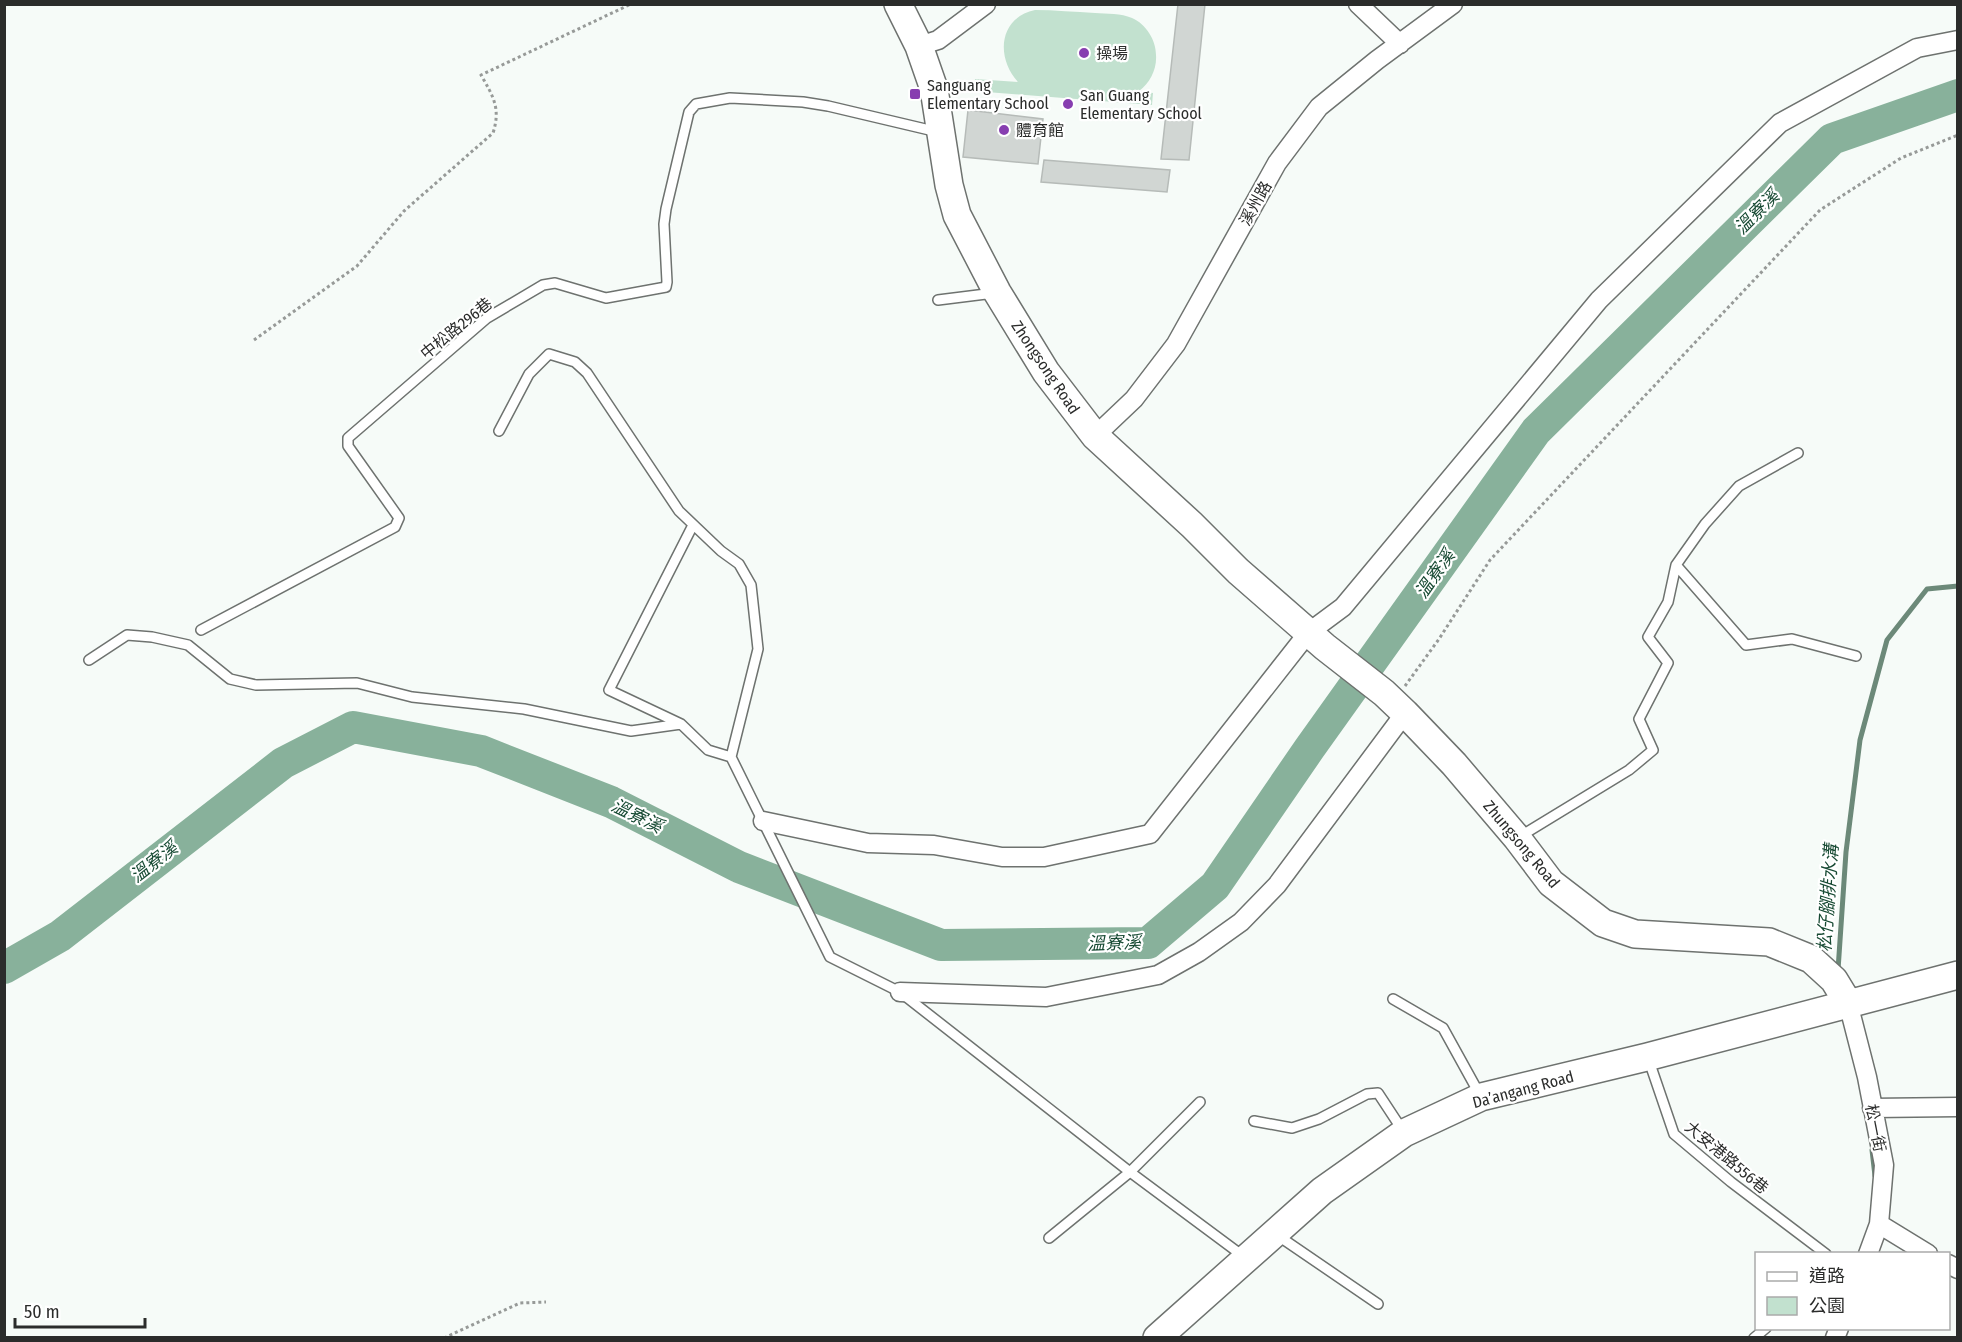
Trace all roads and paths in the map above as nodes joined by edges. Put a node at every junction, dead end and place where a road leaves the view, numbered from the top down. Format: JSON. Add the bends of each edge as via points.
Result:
{"nodes":[{"id":1,"x":631,"y":4,"type":"edge"},
{"id":2,"x":898,"y":4,"type":"edge"},
{"id":3,"x":986,"y":4,"type":"edge"},
{"id":4,"x":1358,"y":4,"type":"edge"},
{"id":5,"x":1453,"y":4,"type":"edge"},
{"id":6,"x":1958,"y":40,"type":"edge"},
{"id":7,"x":1400,"y":44,"type":"junction"},
{"id":8,"x":919,"y":46,"type":"junction"},
{"id":9,"x":940,"y":133,"type":"junction"},
{"id":10,"x":1958,"y":135,"type":"edge"},
{"id":11,"x":996,"y":292,"type":"junction"},
{"id":12,"x":938,"y":300,"type":"dead end"},
{"id":13,"x":254,"y":340,"type":"dead end"},
{"id":14,"x":499,"y":431,"type":"dead end"},
{"id":15,"x":1095,"y":436,"type":"junction"},
{"id":16,"x":1798,"y":453,"type":"dead end"},
{"id":17,"x":693,"y":525,"type":"junction"},
{"id":18,"x":1676,"y":565,"type":"junction"},
{"id":19,"x":201,"y":630,"type":"dead end"},
{"id":20,"x":1317,"y":640,"type":"junction"},
{"id":21,"x":1856,"y":656,"type":"dead end"},
{"id":22,"x":89,"y":660,"type":"dead end"},
{"id":23,"x":1394,"y":703,"type":"junction"},
{"id":24,"x":681,"y":724,"type":"junction"},
{"id":25,"x":731,"y":757,"type":"junction"},
{"id":26,"x":763,"y":821,"type":"junction"},
{"id":27,"x":1517,"y":838,"type":"junction"},
{"id":28,"x":1958,"y":975,"type":"edge"},
{"id":29,"x":900,"y":992,"type":"junction"},
{"id":30,"x":1393,"y":999,"type":"dead end"},
{"id":31,"x":1848,"y":1003,"type":"junction"},
{"id":32,"x":1647,"y":1057,"type":"junction"},
{"id":33,"x":1481,"y":1098,"type":"junction"},
{"id":34,"x":1200,"y":1102,"type":"dead end"},
{"id":35,"x":1958,"y":1107,"type":"edge"},
{"id":36,"x":1872,"y":1108,"type":"junction"},
{"id":37,"x":1254,"y":1121,"type":"dead end"},
{"id":38,"x":1404,"y":1133,"type":"junction"},
{"id":39,"x":1130,"y":1172,"type":"junction"},
{"id":40,"x":1879,"y":1224,"type":"junction"},
{"id":41,"x":1275,"y":1233,"type":"junction"},
{"id":42,"x":1049,"y":1238,"type":"dead end"},
{"id":43,"x":1823,"y":1252,"type":"edge"},
{"id":44,"x":1869,"y":1252,"type":"edge"},
{"id":45,"x":1925,"y":1252,"type":"edge"},
{"id":46,"x":1247,"y":1259,"type":"junction"},
{"id":47,"x":546,"y":1302,"type":"dead end"},
{"id":48,"x":1377,"y":1304,"type":"dead end"},
{"id":49,"x":444,"y":1338,"type":"edge"},
{"id":50,"x":1157,"y":1338,"type":"edge"}],
"edges":[{"from":1,"to":13,"type":"path","via":[[482,75],[495,99],[497,120],[493,133],[404,211],[357,266]]},
{"from":2,"to":8,"type":"street","name":"Zhongsong Road"},
{"from":3,"to":8,"type":"street","via":[[938,40]]},
{"from":4,"to":7,"type":"street"},
{"from":5,"to":7,"type":"street","name":"溪州路"},
{"from":6,"to":20,"type":"street","via":[[1917,48],[1780,123],[1599,300]]},
{"from":7,"to":15,"type":"street","name":"溪州路","via":[[1319,107],[1277,163],[1176,344],[1134,399]]},
{"from":8,"to":9,"type":"street","name":"Zhongsong Road","via":[[934,89]]},
{"from":9,"to":11,"type":"street","name":"Zhongsong Road","via":[[957,215]]},
{"from":9,"to":19,"type":"lane","name":"中松路296巷","via":[[803,102],[730,99],[696,104],[689,112],[666,209],[666,287],[606,298],[549,283],[487,318],[348,438],[348,446],[399,518],[395,527]]},
{"from":10,"to":23,"type":"path","via":[[1901,158],[1820,210],[1491,560]]},
{"from":11,"to":12,"type":"lane"},
{"from":11,"to":15,"type":"street","name":"Zhongsong Road","via":[[1046,372]]},
{"from":14,"to":17,"type":"lane","via":[[529,374],[549,354],[575,362],[588,373],[679,511]]},
{"from":15,"to":20,"type":"street","name":"Zhongsong Road"},
{"from":16,"to":18,"type":"lane","via":[[1739,486]]},
{"from":17,"to":24,"type":"lane","via":[[609,690]]},
{"from":17,"to":25,"type":"lane","via":[[739,564],[751,585],[758,649]]},
{"from":18,"to":21,"type":"lane","via":[[1746,645],[1792,639]]},
{"from":18,"to":27,"type":"lane","via":[[1668,602],[1648,637],[1668,663],[1639,719],[1653,750],[1629,770]]},
{"from":20,"to":23,"type":"street","name":"Zhungsong Road"},
{"from":20,"to":26,"type":"street","via":[[1150,834],[1044,858],[1002,857],[934,845],[868,843]]},
{"from":22,"to":24,"type":"lane","via":[[127,635],[152,637],[188,645],[230,679],[256,685],[357,682],[412,697],[524,710],[631,731]]},
{"from":23,"to":27,"type":"street","name":"Zhungsong Road","via":[[1454,764]]},
{"from":23,"to":29,"type":"street","via":[[1277,885],[1241,922],[1199,952],[1158,975],[1046,996]]},
{"from":24,"to":25,"type":"lane","via":[[708,750]]},
{"from":25,"to":26,"type":"lane"},
{"from":26,"to":29,"type":"lane","via":[[830,957]]},
{"from":27,"to":31,"type":"street","name":"Zhungsong Road","via":[[1551,883],[1603,923],[1635,934],[1769,942],[1810,959],[1834,980]]},
{"from":28,"to":31,"type":"street","name":"Da’angang Road"},
{"from":29,"to":39,"type":"lane"},
{"from":30,"to":33,"type":"lane","via":[[1443,1028]]},
{"from":31,"to":32,"type":"street","name":"Da’angang Road"},
{"from":31,"to":36,"type":"street","name":"松一街"},
{"from":32,"to":33,"type":"street","name":"Da’angang Road"},
{"from":32,"to":43,"type":"lane","name":"大安港路556巷","via":[[1674,1134]]},
{"from":33,"to":38,"type":"street","name":"Da’angang Road"},
{"from":34,"to":39,"type":"lane"},
{"from":35,"to":36,"type":"street"},
{"from":36,"to":40,"type":"street","name":"松一街","via":[[1884,1165]]},
{"from":37,"to":38,"type":"lane","via":[[1292,1128],[1319,1119],[1366,1094],[1378,1093]]},
{"from":38,"to":41,"type":"street","name":"Da’angang Road","via":[[1322,1191]]},
{"from":39,"to":42,"type":"lane"},
{"from":39,"to":46,"type":"lane"},
{"from":40,"to":44,"type":"street","name":"松一街"},
{"from":40,"to":45,"type":"street"},
{"from":41,"to":46,"type":"street","name":"Da’angang Road"},
{"from":41,"to":48,"type":"lane"},
{"from":46,"to":50,"type":"street","name":"Da’angang Road"},
{"from":47,"to":49,"type":"path","via":[[520,1304]]}]}
